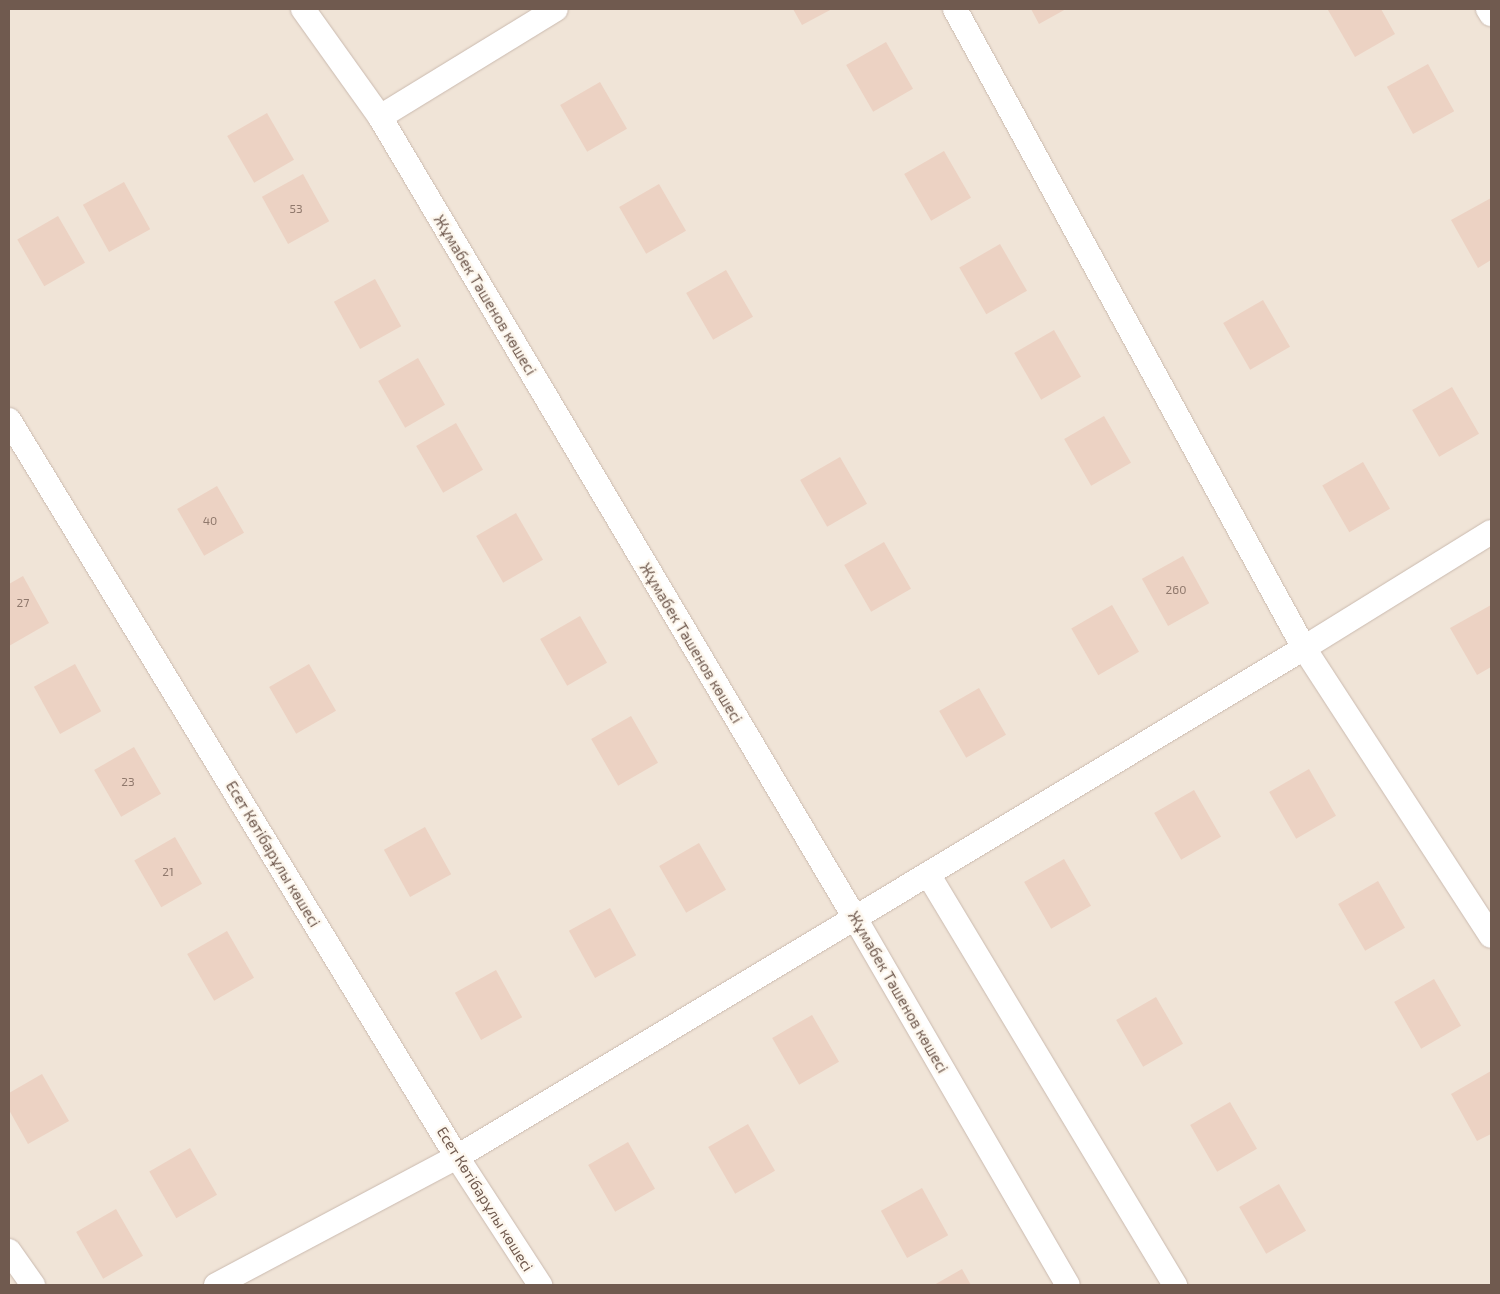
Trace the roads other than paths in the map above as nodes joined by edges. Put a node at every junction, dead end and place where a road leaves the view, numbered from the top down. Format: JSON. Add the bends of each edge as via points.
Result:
{"nodes":[{"id":1,"x":303,"y":9,"type":"edge"},
{"id":2,"x":556,"y":9,"type":"edge"},
{"id":3,"x":955,"y":9,"type":"edge"},
{"id":4,"x":1488,"y":9,"type":"edge"},
{"id":5,"x":1491,"y":14,"type":"edge"},
{"id":6,"x":380,"y":117,"type":"junction"},
{"id":7,"x":9,"y":420,"type":"edge"},
{"id":8,"x":1491,"y":532,"type":"edge"},
{"id":9,"x":1304,"y":648,"type":"junction"},
{"id":10,"x":928,"y":874,"type":"junction"},
{"id":11,"x":855,"y":918,"type":"junction"},
{"id":12,"x":1491,"y":936,"type":"edge"},
{"id":13,"x":458,"y":1157,"type":"junction"},
{"id":14,"x":9,"y":1251,"type":"edge"},
{"id":15,"x":33,"y":1285,"type":"edge"},
{"id":16,"x":216,"y":1285,"type":"edge"},
{"id":17,"x":540,"y":1285,"type":"edge"},
{"id":18,"x":1068,"y":1285,"type":"edge"},
{"id":19,"x":1175,"y":1285,"type":"edge"}],
"edges":[{"from":1,"to":6,"type":"street","name":"Жұмабек Тәшенов көшесі"},
{"from":2,"to":6,"type":"street"},
{"from":3,"to":9,"type":"street"},
{"from":4,"to":5,"type":"street"},
{"from":6,"to":11,"type":"street","name":"Жұмабек Тәшенов көшесі"},
{"from":7,"to":13,"type":"street","name":"Есет Көтібарұлы көшесі"},
{"from":8,"to":9,"type":"street"},
{"from":9,"to":10,"type":"street"},
{"from":9,"to":12,"type":"street"},
{"from":10,"to":11,"type":"street"},
{"from":10,"to":19,"type":"street"},
{"from":11,"to":13,"type":"street"},
{"from":11,"to":18,"type":"street","name":"Жұмабек Тәшенов көшесі"},
{"from":13,"to":16,"type":"street"},
{"from":13,"to":17,"type":"street","name":"Есет Көтібарұлы көшесі"},
{"from":14,"to":15,"type":"street"}]}
